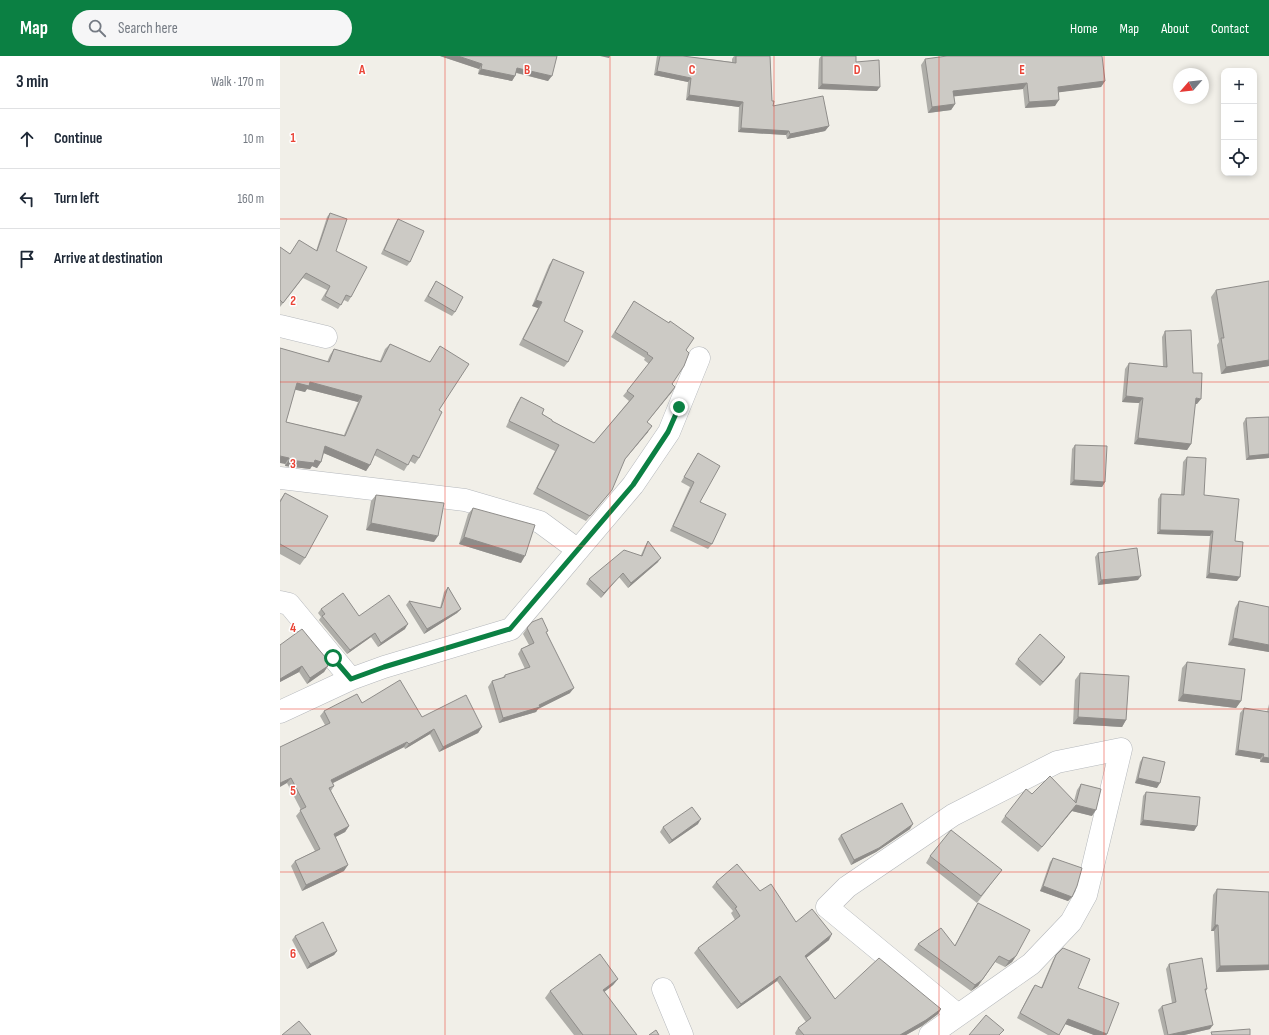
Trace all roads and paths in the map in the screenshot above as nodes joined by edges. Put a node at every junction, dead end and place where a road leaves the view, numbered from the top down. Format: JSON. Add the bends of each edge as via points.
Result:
{"nodes":[{"id":1,"x":280,"y":326,"type":"edge"},
{"id":2,"x":326,"y":337,"type":"dead end"},
{"id":3,"x":699,"y":358,"type":"dead end"},
{"id":4,"x":280,"y":478,"type":"edge"},
{"id":5,"x":578,"y":550,"type":"junction"},
{"id":6,"x":280,"y":602,"type":"edge"},
{"id":7,"x":351,"y":679,"type":"junction"},
{"id":8,"x":280,"y":712,"type":"edge"},
{"id":9,"x":663,"y":989,"type":"dead end"},
{"id":10,"x":958,"y":1015,"type":"junction"},
{"id":11,"x":682,"y":1035,"type":"edge"},
{"id":12,"x":930,"y":1035,"type":"edge"}],
"edges":[{"from":1,"to":2,"type":"street"},
{"from":3,"to":5,"type":"street","via":[[668,432],[633,485]]},
{"from":4,"to":5,"type":"street","via":[[465,500],[540,522]]},
{"from":5,"to":7,"type":"street","via":[[510,629]]},
{"from":6,"to":7,"type":"street","via":[[289,604]]},
{"from":7,"to":8,"type":"street"},
{"from":9,"to":11,"type":"street"},
{"from":10,"to":10,"type":"street","via":[[827,907],[847,887],[953,815],[1057,762],[1121,749],[1086,895],[1071,922],[1031,964]]},
{"from":10,"to":12,"type":"street"}]}
